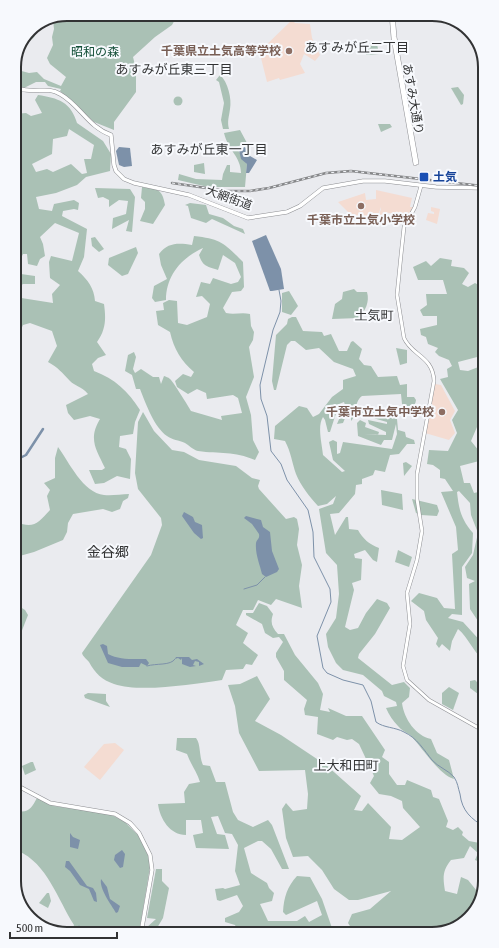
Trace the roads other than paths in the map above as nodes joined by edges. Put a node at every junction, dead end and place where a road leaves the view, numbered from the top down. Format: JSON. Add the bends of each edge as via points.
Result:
{"nodes":[{"id":1,"x":392,"y":21,"type":"edge"},
{"id":2,"x":21,"y":89,"type":"edge"},
{"id":3,"x":416,"y":163,"type":"dead end"},
{"id":4,"x":421,"y":186,"type":"junction"},
{"id":5,"x":478,"y":188,"type":"edge"},
{"id":6,"x":478,"y":728,"type":"edge"},
{"id":7,"x":21,"y":788,"type":"edge"},
{"id":8,"x":142,"y":927,"type":"edge"}],
"edges":[{"from":1,"to":3,"type":"main road","name":"あすみ大通り","via":[[393,38]]},
{"from":2,"to":4,"type":"main road","name":"大網街道","via":[[59,93],[94,126],[111,135],[116,172],[124,179],[189,195],[245,217],[258,218],[287,212],[300,206],[318,191],[332,185],[374,180]]},
{"from":4,"to":5,"type":"main road","name":"大網街道"},
{"from":4,"to":6,"type":"main road","via":[[415,207],[404,227],[397,295],[405,339],[429,363],[434,381],[417,474],[417,500],[422,531],[407,593],[410,624],[403,666],[410,684],[428,700]]},
{"from":7,"to":8,"type":"main road","via":[[50,802],[115,814],[139,832],[150,855],[152,870]]}]}
